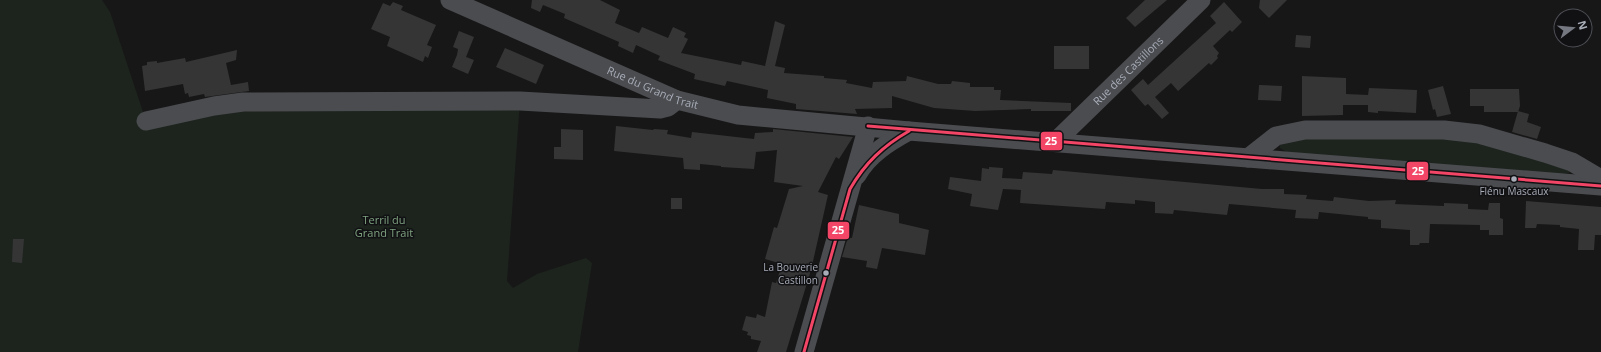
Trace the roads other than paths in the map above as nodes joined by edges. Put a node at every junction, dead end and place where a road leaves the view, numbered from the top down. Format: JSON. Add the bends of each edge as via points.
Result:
{"nodes":[{"id":1,"x":450,"y":0,"type":"edge"},
{"id":2,"x":1201,"y":0,"type":"edge"},
{"id":3,"x":677,"y":100,"type":"junction"},
{"id":4,"x":146,"y":121,"type":"dead end"},
{"id":5,"x":874,"y":127,"type":"junction"},
{"id":6,"x":909,"y":131,"type":"junction"},
{"id":7,"x":1055,"y":142,"type":"junction"},
{"id":8,"x":875,"y":154,"type":"junction"},
{"id":9,"x":1248,"y":158,"type":"junction"},
{"id":10,"x":1601,"y":179,"type":"edge"},
{"id":11,"x":1601,"y":186,"type":"edge"},
{"id":12,"x":850,"y":189,"type":"junction"},
{"id":13,"x":804,"y":352,"type":"edge"}],
"edges":[{"from":1,"to":3,"type":"street","name":"Rue du Grand Trait"},
{"from":2,"to":7,"type":"street","name":"Rue des Castillons"},
{"from":3,"to":4,"type":"street","via":[[660,109],[520,101],[243,102]]},
{"from":3,"to":5,"type":"street","name":"Rue du Grand Trait","via":[[738,115]]},
{"from":5,"to":6,"type":"street","name":"Rue du Grand Trait"},
{"from":5,"to":8,"type":"street","via":[[880,139]]},
{"from":5,"to":12,"type":"street"},
{"from":6,"to":7,"type":"street","name":"Rue du Grand Trait"},
{"from":6,"to":8,"type":"street"},
{"from":7,"to":9,"type":"street","name":"Rue du Grand Trait"},
{"from":8,"to":12,"type":"street","via":[[861,168]]},
{"from":9,"to":10,"type":"street","via":[[1276,136],[1305,130],[1444,130],[1479,134],[1545,153],[1572,162]]},
{"from":9,"to":11,"type":"street","name":"Rue du Grand Trait"},
{"from":12,"to":13,"type":"street"}]}
